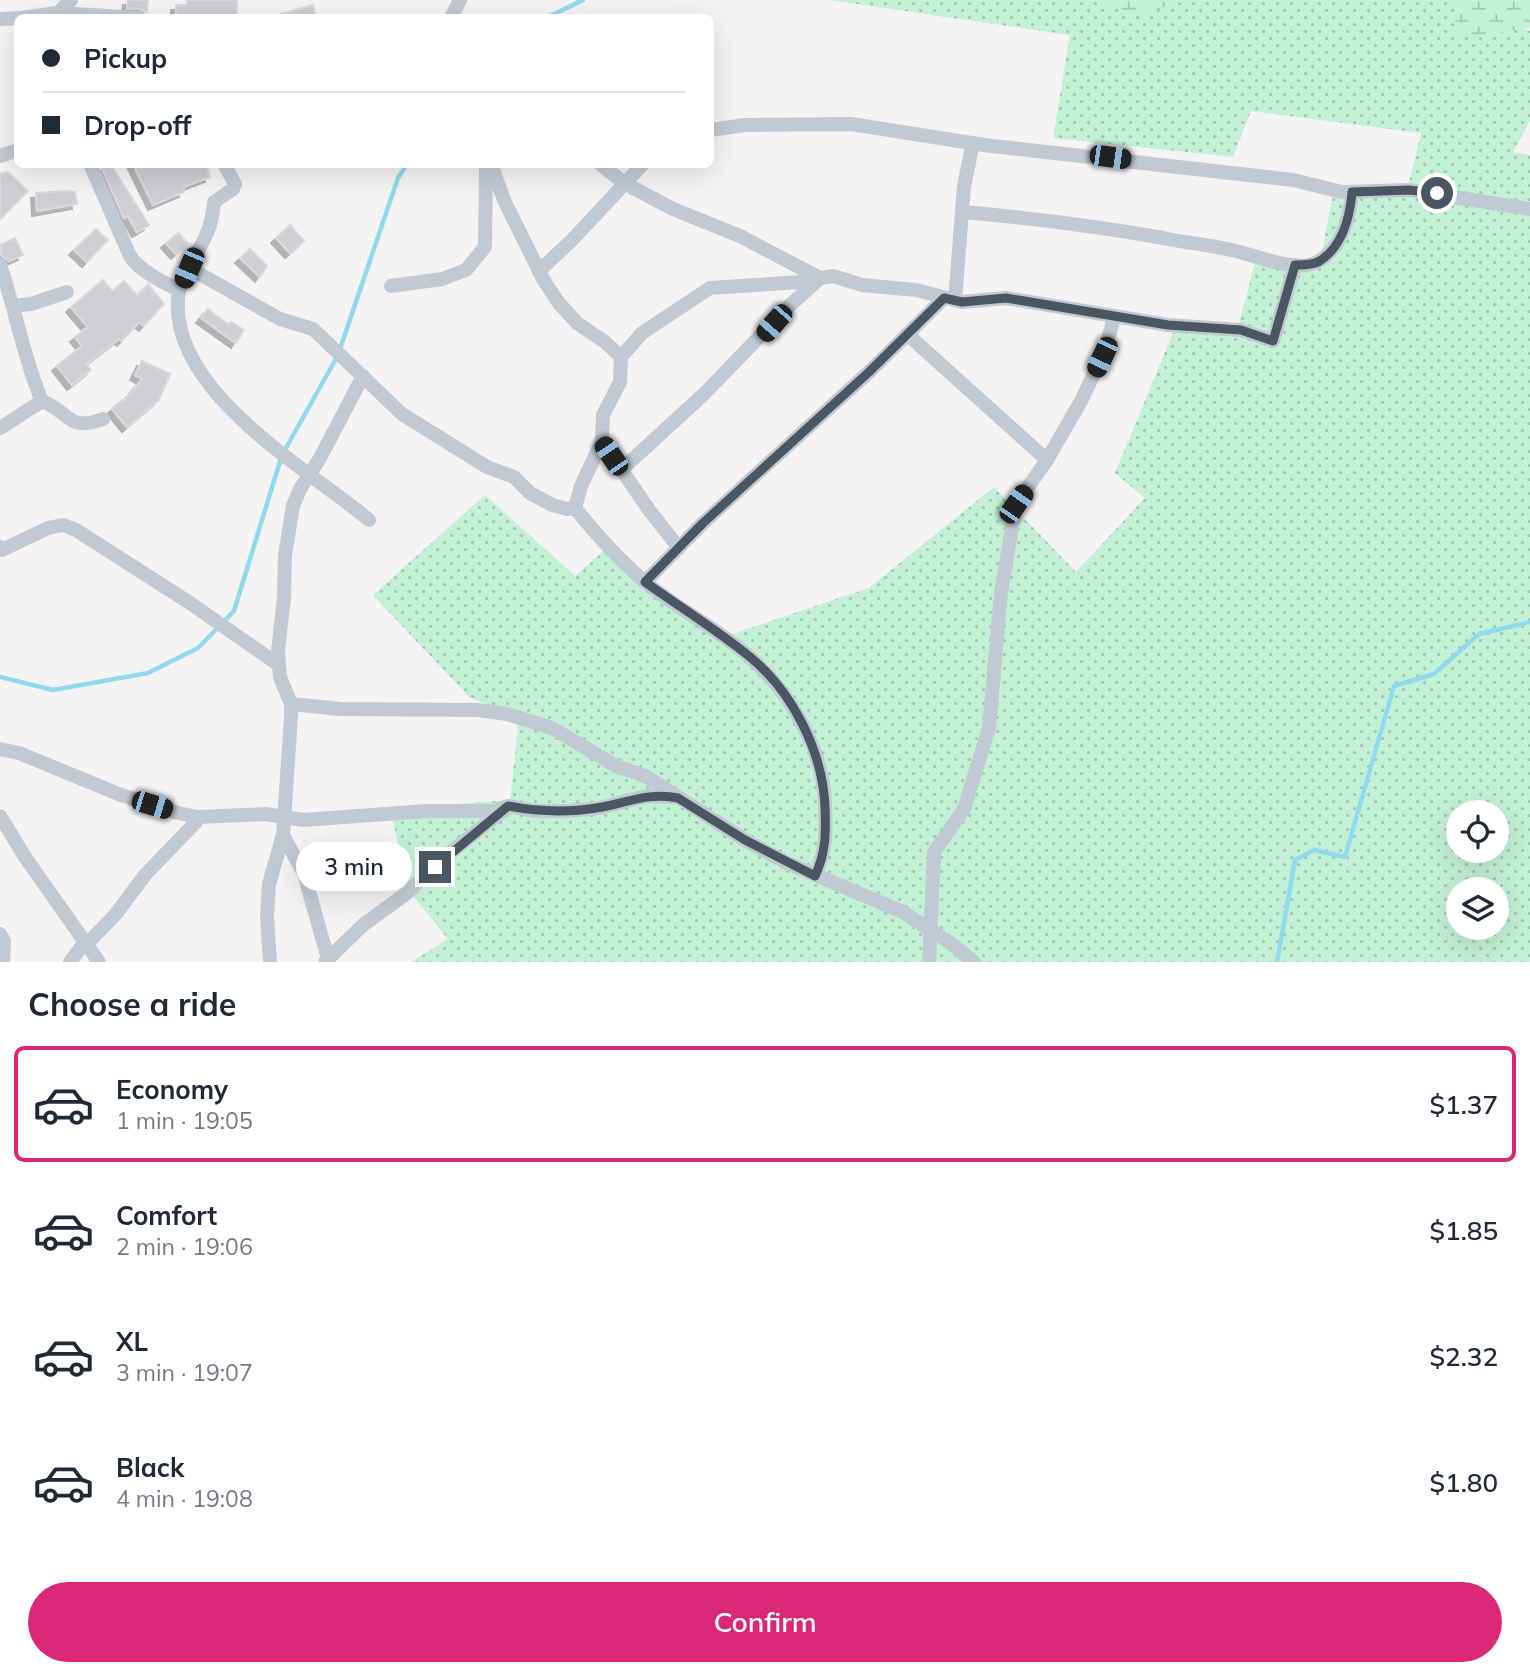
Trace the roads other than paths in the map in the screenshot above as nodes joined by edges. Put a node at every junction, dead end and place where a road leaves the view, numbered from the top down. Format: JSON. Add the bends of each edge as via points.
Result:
{"nodes":[{"id":1,"x":72,"y":0,"type":"edge"},
{"id":2,"x":58,"y":13,"type":"junction"},
{"id":3,"x":50,"y":14,"type":"edge"},
{"id":4,"x":66,"y":14,"type":"edge"},
{"id":5,"x":714,"y":129,"type":"edge"},
{"id":6,"x":973,"y":143,"type":"junction"},
{"id":7,"x":92,"y":168,"type":"edge"},
{"id":8,"x":226,"y":168,"type":"edge"},
{"id":9,"x":488,"y":168,"type":"edge"},
{"id":10,"x":490,"y":168,"type":"edge"},
{"id":11,"x":605,"y":168,"type":"edge"},
{"id":12,"x":639,"y":168,"type":"edge"},
{"id":13,"x":624,"y":183,"type":"junction"},
{"id":14,"x":1352,"y":192,"type":"junction"},
{"id":15,"x":1530,"y":209,"type":"edge"},
{"id":16,"x":963,"y":212,"type":"junction"},
{"id":17,"x":0,"y":265,"type":"edge"},
{"id":18,"x":1295,"y":265,"type":"junction"},
{"id":19,"x":189,"y":268,"type":"junction"},
{"id":20,"x":539,"y":271,"type":"junction"},
{"id":21,"x":818,"y":280,"type":"junction"},
{"id":22,"x":391,"y":286,"type":"dead end"},
{"id":23,"x":179,"y":290,"type":"junction"},
{"id":24,"x":67,"y":292,"type":"dead end"},
{"id":25,"x":949,"y":299,"type":"junction"},
{"id":26,"x":13,"y":306,"type":"junction"},
{"id":27,"x":1115,"y":316,"type":"junction"},
{"id":28,"x":907,"y":334,"type":"junction"},
{"id":29,"x":621,"y":357,"type":"junction"},
{"id":30,"x":363,"y":376,"type":"junction"},
{"id":31,"x":41,"y":401,"type":"junction"},
{"id":32,"x":103,"y":419,"type":"dead end"},
{"id":33,"x":0,"y":429,"type":"edge"},
{"id":34,"x":602,"y":442,"type":"junction"},
{"id":35,"x":1047,"y":460,"type":"junction"},
{"id":36,"x":621,"y":470,"type":"junction"},
{"id":37,"x":310,"y":473,"type":"junction"},
{"id":38,"x":575,"y":508,"type":"junction"},
{"id":39,"x":369,"y":520,"type":"dead end"},
{"id":40,"x":0,"y":547,"type":"edge"},
{"id":41,"x":680,"y":548,"type":"junction"},
{"id":42,"x":645,"y":582,"type":"junction"},
{"id":43,"x":279,"y":665,"type":"junction"},
{"id":44,"x":291,"y":704,"type":"junction"},
{"id":45,"x":0,"y":749,"type":"edge"},
{"id":46,"x":678,"y":798,"type":"junction"},
{"id":47,"x":508,"y":806,"type":"junction"},
{"id":48,"x":0,"y":816,"type":"edge"},
{"id":49,"x":282,"y":816,"type":"junction"},
{"id":50,"x":198,"y":817,"type":"junction"},
{"id":51,"x":283,"y":835,"type":"junction"},
{"id":52,"x":815,"y":876,"type":"junction"},
{"id":53,"x":929,"y":929,"type":"junction"},
{"id":54,"x":0,"y":933,"type":"edge"},
{"id":55,"x":86,"y":944,"type":"junction"},
{"id":56,"x":327,"y":961,"type":"edge"},
{"id":57,"x":3,"y":962,"type":"edge"},
{"id":58,"x":70,"y":962,"type":"edge"},
{"id":59,"x":99,"y":962,"type":"edge"},
{"id":60,"x":270,"y":962,"type":"edge"},
{"id":61,"x":929,"y":962,"type":"edge"},
{"id":62,"x":974,"y":962,"type":"edge"}],
"edges":[{"from":1,"to":2,"type":"street"},
{"from":2,"to":3,"type":"street"},
{"from":2,"to":4,"type":"street"},
{"from":5,"to":6,"type":"street","via":[[851,124]]},
{"from":6,"to":14,"type":"street","via":[[1293,180]]},
{"from":6,"to":16,"type":"street"},
{"from":7,"to":23,"type":"street","via":[[139,269]]},
{"from":8,"to":19,"type":"street","via":[[235,184],[214,202],[207,233]]},
{"from":9,"to":22,"type":"street","via":[[485,247],[466,270],[442,279]]},
{"from":10,"to":20,"type":"street"},
{"from":11,"to":13,"type":"street"},
{"from":12,"to":13,"type":"street"},
{"from":13,"to":20,"type":"street"},
{"from":13,"to":21,"type":"street","via":[[740,236]]},
{"from":14,"to":15,"type":"street","via":[[1409,190]]},
{"from":14,"to":18,"type":"street","via":[[1345,229],[1335,246],[1319,261]]},
{"from":16,"to":18,"type":"street","via":[[1123,230]]},
{"from":16,"to":25,"type":"street"},
{"from":17,"to":26,"type":"street"},
{"from":18,"to":27,"type":"street","via":[[1273,341],[1241,330]]},
{"from":19,"to":23,"type":"street"},
{"from":19,"to":30,"type":"street","via":[[280,319],[313,329]]},
{"from":20,"to":29,"type":"street","via":[[578,323]]},
{"from":21,"to":25,"type":"street","via":[[832,276]]},
{"from":21,"to":29,"type":"street","via":[[710,288],[642,333]]},
{"from":21,"to":36,"type":"street"},
{"from":23,"to":37,"type":"street","via":[[181,327],[205,379],[263,439]]},
{"from":24,"to":26,"type":"street"},
{"from":25,"to":27,"type":"street","via":[[1006,298]]},
{"from":25,"to":28,"type":"street"},
{"from":26,"to":31,"type":"street"},
{"from":27,"to":35,"type":"street","via":[[1092,379]]},
{"from":28,"to":35,"type":"street"},
{"from":28,"to":41,"type":"street"},
{"from":29,"to":34,"type":"street","via":[[620,382],[603,415]]},
{"from":30,"to":37,"type":"street"},
{"from":30,"to":38,"type":"street","via":[[402,414],[462,453],[514,477],[552,505]]},
{"from":31,"to":32,"type":"street","via":[[76,424]]},
{"from":31,"to":33,"type":"street"},
{"from":34,"to":36,"type":"street"},
{"from":34,"to":38,"type":"street"},
{"from":35,"to":53,"type":"street","via":[[1016,504],[1001,593],[989,727],[964,810],[934,852]]},
{"from":36,"to":41,"type":"street"},
{"from":37,"to":39,"type":"street"},
{"from":37,"to":43,"type":"street","via":[[293,506],[285,555]]},
{"from":38,"to":42,"type":"street"},
{"from":40,"to":43,"type":"street","via":[[2,550],[48,528],[63,525],[76,530]]},
{"from":41,"to":42,"type":"street"},
{"from":42,"to":52,"type":"street","via":[[752,659],[781,690],[802,723],[824,790],[827,835]]},
{"from":43,"to":44,"type":"street"},
{"from":44,"to":46,"type":"street","via":[[508,714],[552,728]]},
{"from":44,"to":49,"type":"street","via":[[287,803]]},
{"from":45,"to":50,"type":"street","via":[[121,795]]},
{"from":46,"to":47,"type":"street","via":[[647,796],[568,811]]},
{"from":46,"to":52,"type":"street"},
{"from":47,"to":49,"type":"street","via":[[303,820]]},
{"from":47,"to":56,"type":"street","via":[[363,925]]},
{"from":48,"to":55,"type":"street"},
{"from":49,"to":50,"type":"street","via":[[236,813]]},
{"from":49,"to":51,"type":"street"},
{"from":50,"to":55,"type":"street"},
{"from":51,"to":56,"type":"street","via":[[304,874]]},
{"from":51,"to":60,"type":"street","via":[[269,884]]},
{"from":52,"to":53,"type":"street","via":[[903,912]]},
{"from":53,"to":61,"type":"street"},
{"from":53,"to":62,"type":"street"},
{"from":54,"to":57,"type":"street"},
{"from":55,"to":58,"type":"street"},
{"from":55,"to":59,"type":"street"}]}
